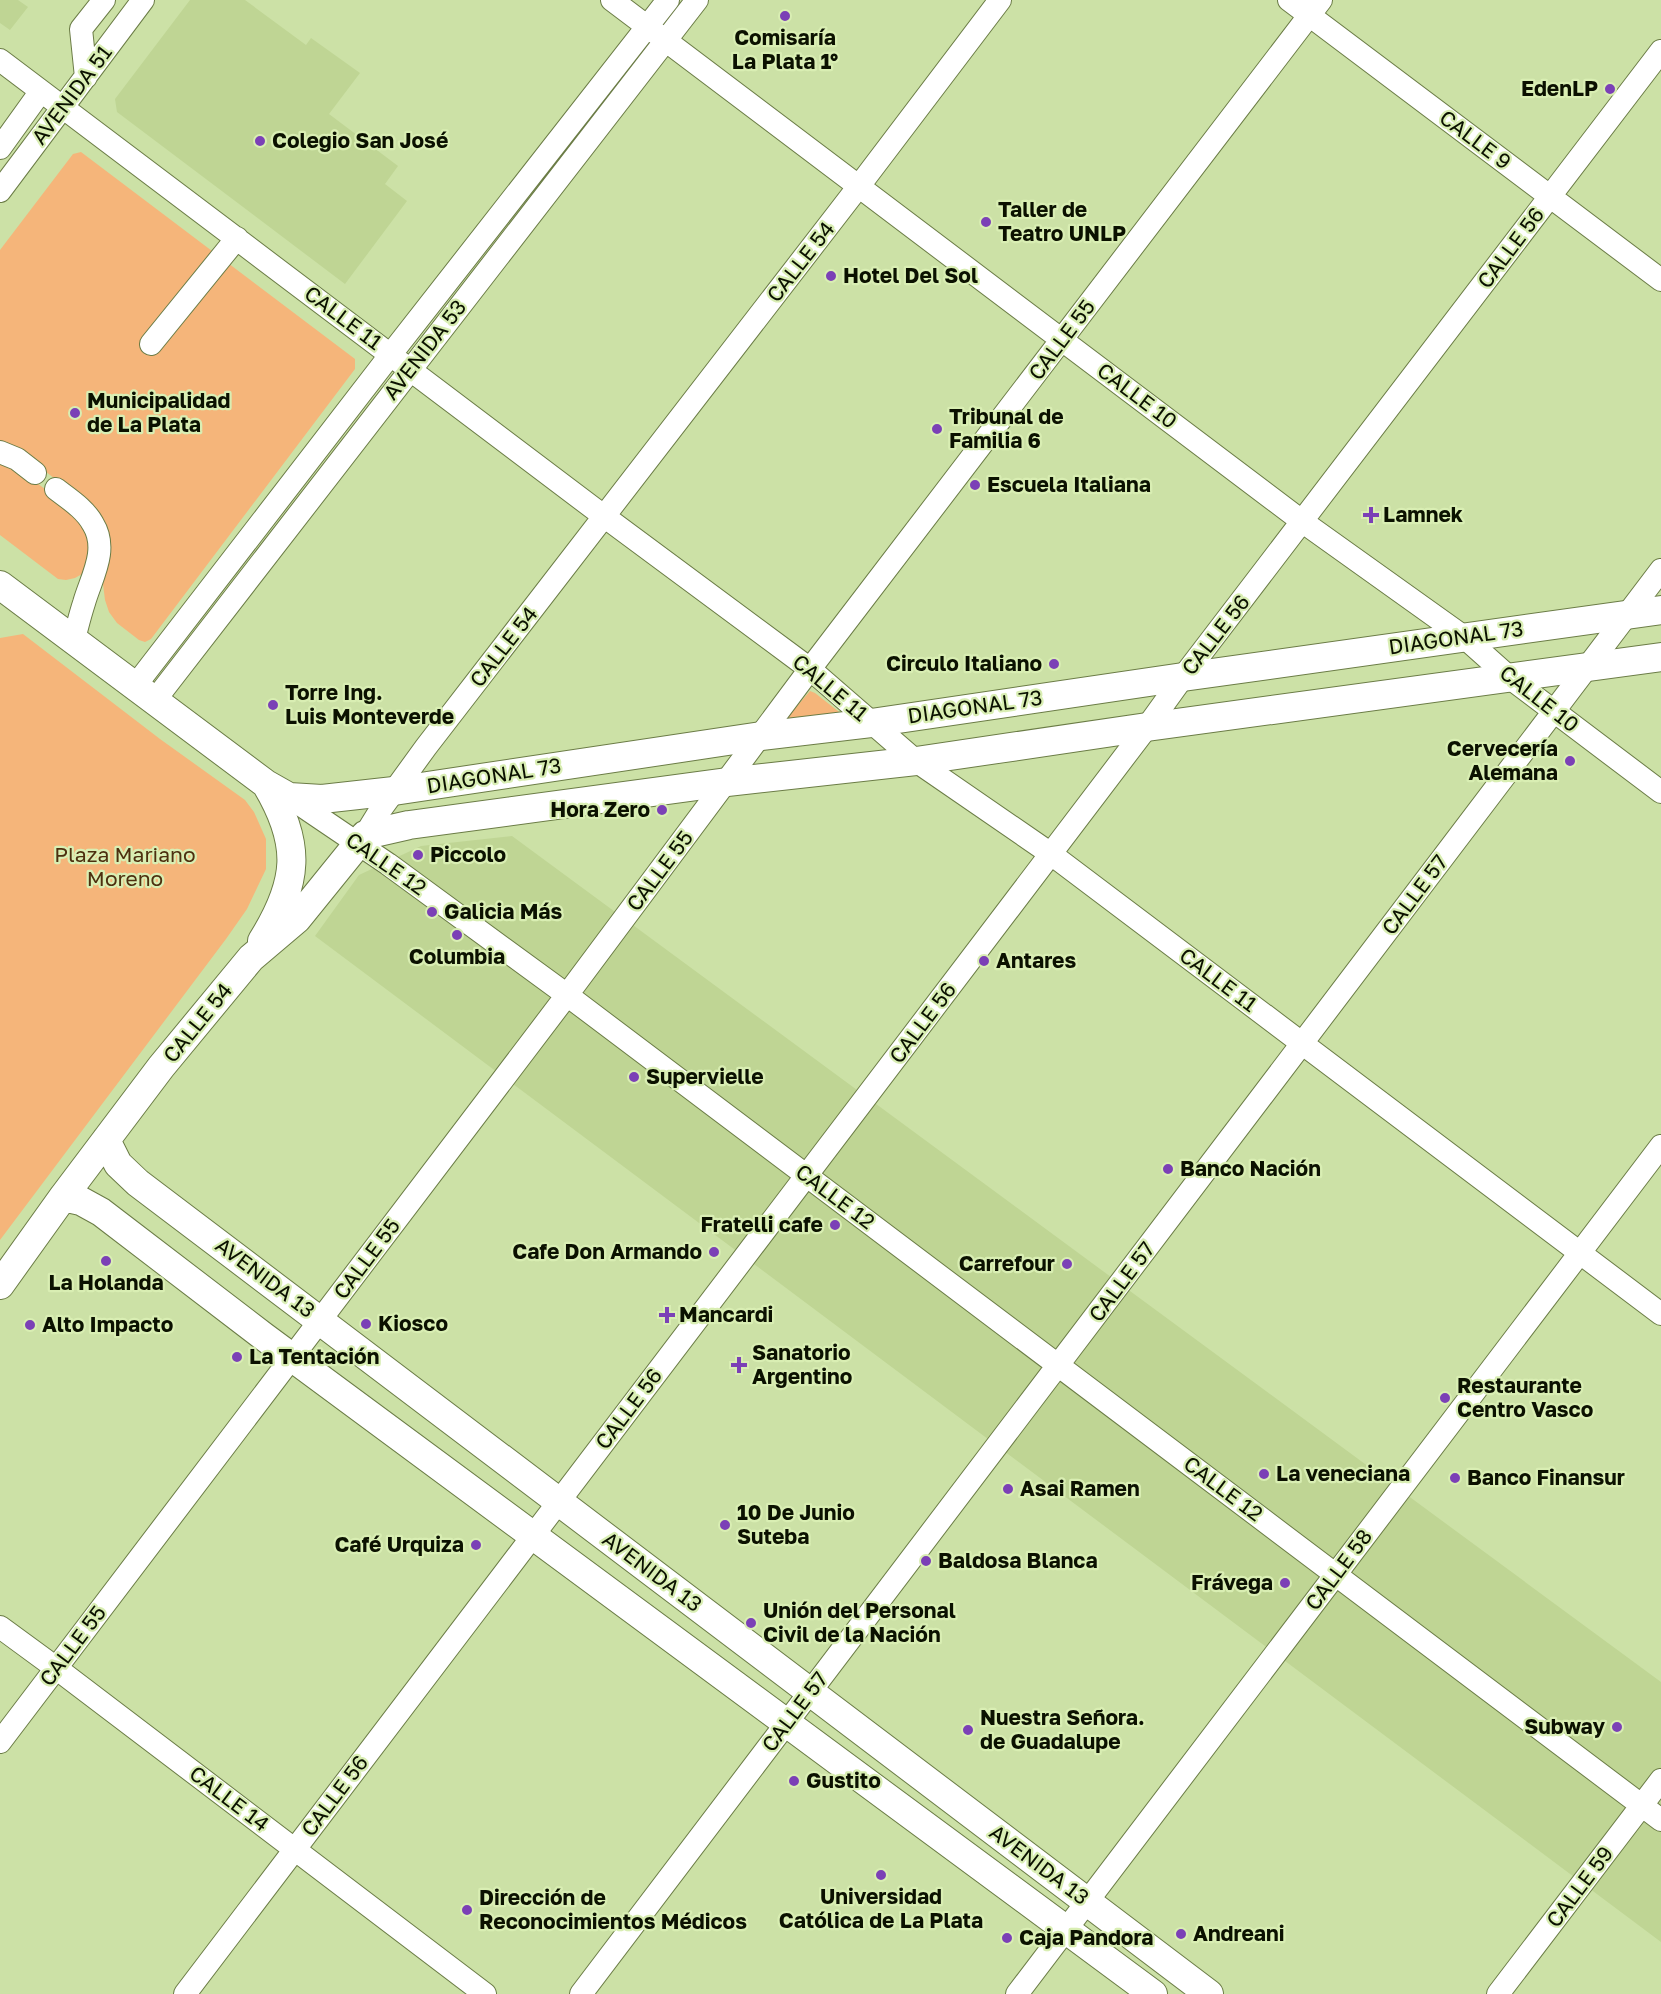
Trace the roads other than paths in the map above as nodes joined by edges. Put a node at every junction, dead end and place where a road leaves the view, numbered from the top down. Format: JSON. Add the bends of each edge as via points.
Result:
{"nodes":[{"id":1,"x":104,"y":0,"type":"edge"},
{"id":2,"x":143,"y":0,"type":"edge"},
{"id":3,"x":612,"y":0,"type":"edge"},
{"id":4,"x":668,"y":0,"type":"edge"},
{"id":5,"x":697,"y":0,"type":"edge"},
{"id":6,"x":1000,"y":0,"type":"edge"},
{"id":7,"x":1289,"y":0,"type":"edge"},
{"id":8,"x":1315,"y":8,"type":"edge"},
{"id":9,"x":648,"y":27,"type":"junction"},
{"id":10,"x":666,"y":41,"type":"junction"},
{"id":11,"x":1661,"y":51,"type":"edge"},
{"id":12,"x":0,"y":60,"type":"edge"},
{"id":13,"x":86,"y":77,"type":"junction"},
{"id":14,"x":41,"y":91,"type":"junction"},
{"id":15,"x":63,"y":108,"type":"junction"},
{"id":16,"x":0,"y":148,"type":"edge"},
{"id":17,"x":859,"y":186,"type":"junction"},
{"id":18,"x":0,"y":191,"type":"edge"},
{"id":19,"x":1550,"y":197,"type":"junction"},
{"id":20,"x":237,"y":238,"type":"junction"},
{"id":21,"x":1661,"y":280,"type":"edge"},
{"id":22,"x":1063,"y":340,"type":"junction"},
{"id":23,"x":151,"y":344,"type":"dead end"},
{"id":24,"x":391,"y":354,"type":"junction"},
{"id":25,"x":410,"y":368,"type":"junction"},
{"id":26,"x":0,"y":452,"type":"edge"},
{"id":27,"x":35,"y":473,"type":"dead end"},
{"id":28,"x":56,"y":489,"type":"dead end"},
{"id":29,"x":605,"y":517,"type":"junction"},
{"id":30,"x":1303,"y":522,"type":"junction"},
{"id":31,"x":1661,"y":570,"type":"edge"},
{"id":32,"x":0,"y":585,"type":"edge"},
{"id":33,"x":1661,"y":610,"type":"edge"},
{"id":34,"x":1626,"y":615,"type":"junction"},
{"id":35,"x":1464,"y":637,"type":"junction"},
{"id":36,"x":74,"y":639,"type":"junction"},
{"id":37,"x":1661,"y":657,"type":"edge"},
{"id":38,"x":1588,"y":668,"type":"junction"},
{"id":39,"x":810,"y":669,"type":"junction"},
{"id":40,"x":1184,"y":677,"type":"junction"},
{"id":41,"x":1510,"y":678,"type":"junction"},
{"id":42,"x":145,"y":693,"type":"junction"},
{"id":43,"x":1555,"y":712,"type":"junction"},
{"id":44,"x":871,"y":723,"type":"junction"},
{"id":45,"x":1147,"y":727,"type":"junction"},
{"id":46,"x":761,"y":736,"type":"junction"},
{"id":47,"x":916,"y":761,"type":"junction"},
{"id":48,"x":727,"y":782,"type":"junction"},
{"id":49,"x":394,"y":790,"type":"junction"},
{"id":50,"x":278,"y":791,"type":"junction"},
{"id":51,"x":1661,"y":792,"type":"edge"},
{"id":52,"x":361,"y":839,"type":"junction"},
{"id":53,"x":1051,"y":854,"type":"junction"},
{"id":54,"x":251,"y":958,"type":"junction"},
{"id":55,"x":567,"y":995,"type":"junction"},
{"id":56,"x":1303,"y":1044,"type":"junction"},
{"id":57,"x":106,"y":1140,"type":"junction"},
{"id":58,"x":1661,"y":1146,"type":"edge"},
{"id":59,"x":807,"y":1176,"type":"junction"},
{"id":60,"x":63,"y":1197,"type":"junction"},
{"id":61,"x":1580,"y":1253,"type":"junction"},
{"id":62,"x":0,"y":1286,"type":"edge"},
{"id":63,"x":1661,"y":1314,"type":"edge"},
{"id":64,"x":320,"y":1320,"type":"junction"},
{"id":65,"x":292,"y":1357,"type":"junction"},
{"id":66,"x":1059,"y":1365,"type":"junction"},
{"id":67,"x":559,"y":1502,"type":"junction"},
{"id":68,"x":533,"y":1536,"type":"junction"},
{"id":69,"x":1336,"y":1574,"type":"junction"},
{"id":70,"x":0,"y":1628,"type":"edge"},
{"id":71,"x":56,"y":1668,"type":"junction"},
{"id":72,"x":810,"y":1693,"type":"junction"},
{"id":73,"x":787,"y":1723,"type":"junction"},
{"id":74,"x":0,"y":1742,"type":"edge"},
{"id":75,"x":1661,"y":1780,"type":"edge"},
{"id":76,"x":1642,"y":1805,"type":"junction"},
{"id":77,"x":1661,"y":1820,"type":"edge"},
{"id":78,"x":295,"y":1849,"type":"junction"},
{"id":79,"x":1087,"y":1902,"type":"junction"},
{"id":80,"x":1066,"y":1930,"type":"junction"},
{"id":81,"x":1148,"y":1993,"type":"edge"},
{"id":82,"x":185,"y":1994,"type":"edge"},
{"id":83,"x":485,"y":1994,"type":"edge"},
{"id":84,"x":581,"y":1994,"type":"edge"},
{"id":85,"x":1017,"y":1994,"type":"edge"},
{"id":86,"x":1209,"y":1994,"type":"edge"},
{"id":87,"x":1498,"y":1994,"type":"edge"}],
"edges":[{"from":1,"to":13,"type":"street","via":[[81,29]]},
{"from":2,"to":13,"type":"street","name":"AVENIDA 51"},
{"from":3,"to":9,"type":"street","name":"CALLE 10"},
{"from":4,"to":9,"type":"street","name":"AVENIDA 53"},
{"from":5,"to":10,"type":"street","name":"AVENIDA 53"},
{"from":6,"to":17,"type":"street","name":"CALLE 54"},
{"from":7,"to":8,"type":"street","name":"CALLE 9"},
{"from":8,"to":19,"type":"street","name":"CALLE 9"},
{"from":8,"to":22,"type":"street","name":"CALLE 55"},
{"from":9,"to":10,"type":"street","name":"CALLE 10"},
{"from":9,"to":24,"type":"street","name":"AVENIDA 53"},
{"from":10,"to":17,"type":"street","name":"CALLE 10"},
{"from":10,"to":25,"type":"street","name":"AVENIDA 53"},
{"from":11,"to":19,"type":"street","name":"CALLE 56"},
{"from":12,"to":14,"type":"street","name":"CALLE 11"},
{"from":13,"to":15,"type":"street","name":"AVENIDA 51"},
{"from":14,"to":15,"type":"street","name":"CALLE 11"},
{"from":14,"to":16,"type":"street"},
{"from":15,"to":18,"type":"street","name":"AVENIDA 51"},
{"from":15,"to":20,"type":"street","name":"CALLE 11"},
{"from":17,"to":22,"type":"street","name":"CALLE 10"},
{"from":17,"to":29,"type":"street","name":"CALLE 54"},
{"from":19,"to":21,"type":"street","name":"CALLE 9"},
{"from":19,"to":30,"type":"street","name":"CALLE 56"},
{"from":20,"to":23,"type":"street"},
{"from":20,"to":24,"type":"street","name":"CALLE 11"},
{"from":22,"to":30,"type":"street","name":"CALLE 10"},
{"from":22,"to":39,"type":"street","name":"CALLE 55"},
{"from":24,"to":25,"type":"street","name":"CALLE 11"},
{"from":24,"to":42,"type":"street","name":"AVENIDA 53"},
{"from":25,"to":29,"type":"street","name":"CALLE 11"},
{"from":25,"to":42,"type":"street","name":"AVENIDA 53"},
{"from":26,"to":27,"type":"street"},
{"from":28,"to":36,"type":"street","via":[[92,522],[100,547]]},
{"from":29,"to":39,"type":"street","name":"CALLE 11"},
{"from":29,"to":49,"type":"street","name":"CALLE 54"},
{"from":30,"to":35,"type":"street","name":"CALLE 10"},
{"from":30,"to":40,"type":"street","name":"CALLE 56"},
{"from":31,"to":34,"type":"street","name":"CALLE 57"},
{"from":32,"to":36,"type":"main road","name":"CALLE 12"},
{"from":33,"to":34,"type":"main road","name":"DIAGONAL 73"},
{"from":34,"to":35,"type":"main road","name":"DIAGONAL 73"},
{"from":34,"to":38,"type":"street","name":"CALLE 57"},
{"from":35,"to":40,"type":"main road","name":"DIAGONAL 73"},
{"from":35,"to":41,"type":"street","name":"CALLE 10"},
{"from":36,"to":42,"type":"main road","name":"CALLE 12"},
{"from":37,"to":38,"type":"main road","name":"DIAGONAL 73"},
{"from":38,"to":41,"type":"main road","name":"DIAGONAL 73"},
{"from":38,"to":43,"type":"street","name":"CALLE 57"},
{"from":39,"to":44,"type":"street","name":"CALLE 11"},
{"from":39,"to":46,"type":"street","name":"CALLE 55"},
{"from":40,"to":44,"type":"main road","name":"DIAGONAL 73"},
{"from":40,"to":45,"type":"street","name":"CALLE 56"},
{"from":41,"to":43,"type":"street","name":"CALLE 10"},
{"from":41,"to":45,"type":"main road","name":"DIAGONAL 73"},
{"from":42,"to":50,"type":"main road","name":"CALLE 12"},
{"from":43,"to":51,"type":"street","name":"CALLE 10"},
{"from":43,"to":56,"type":"street","name":"CALLE 57"},
{"from":44,"to":46,"type":"main road","name":"DIAGONAL 73"},
{"from":44,"to":47,"type":"street","name":"CALLE 11"},
{"from":45,"to":47,"type":"main road","name":"DIAGONAL 73"},
{"from":45,"to":53,"type":"street","name":"CALLE 56"},
{"from":46,"to":48,"type":"street","name":"CALLE 55"},
{"from":46,"to":49,"type":"main road","name":"DIAGONAL 73"},
{"from":47,"to":48,"type":"main road","name":"DIAGONAL 73"},
{"from":47,"to":53,"type":"street","name":"CALLE 11"},
{"from":48,"to":52,"type":"main road","name":"DIAGONAL 73","via":[[409,825]]},
{"from":48,"to":55,"type":"street","name":"CALLE 55"},
{"from":49,"to":50,"type":"main road","name":"DIAGONAL 73","via":[[322,799]]},
{"from":49,"to":52,"type":"street","name":"CALLE 54"},
{"from":50,"to":52,"type":"street","name":"CALLE 12"},
{"from":50,"to":54,"type":"main road","via":[[287,825],[291,867],[285,898]]},
{"from":52,"to":54,"type":"main road","name":"CALLE 54","via":[[297,919]]},
{"from":52,"to":55,"type":"street","name":"CALLE 12"},
{"from":53,"to":56,"type":"street","name":"CALLE 11"},
{"from":53,"to":59,"type":"street","name":"CALLE 56"},
{"from":54,"to":57,"type":"main road","name":"CALLE 54"},
{"from":55,"to":59,"type":"street","name":"CALLE 12"},
{"from":55,"to":64,"type":"street","name":"CALLE 55"},
{"from":56,"to":61,"type":"street","name":"CALLE 11"},
{"from":56,"to":66,"type":"street","name":"CALLE 57"},
{"from":57,"to":60,"type":"main road","name":"CALLE 54"},
{"from":57,"to":64,"type":"main road","name":"AVENIDA 13","via":[[118,1164],[138,1183]]},
{"from":58,"to":61,"type":"street","name":"CALLE 58"},
{"from":59,"to":66,"type":"street","name":"CALLE 12"},
{"from":59,"to":67,"type":"street","name":"CALLE 56"},
{"from":60,"to":62,"type":"main road","name":"CALLE 54"},
{"from":60,"to":65,"type":"main road","name":"AVENIDA 13","via":[[101,1212]]},
{"from":61,"to":63,"type":"street","name":"CALLE 11"},
{"from":61,"to":69,"type":"street","name":"CALLE 58"},
{"from":64,"to":65,"type":"street","name":"CALLE 55"},
{"from":64,"to":67,"type":"main road","name":"AVENIDA 13"},
{"from":65,"to":68,"type":"main road","name":"AVENIDA 13"},
{"from":65,"to":71,"type":"street","name":"CALLE 55"},
{"from":66,"to":69,"type":"street","name":"CALLE 12"},
{"from":66,"to":72,"type":"street","name":"CALLE 57"},
{"from":67,"to":68,"type":"street","name":"CALLE 56"},
{"from":67,"to":72,"type":"main road","name":"AVENIDA 13"},
{"from":68,"to":73,"type":"main road","name":"AVENIDA 13"},
{"from":68,"to":78,"type":"street","name":"CALLE 56"},
{"from":69,"to":76,"type":"street","name":"CALLE 12"},
{"from":69,"to":79,"type":"street","name":"CALLE 58"},
{"from":70,"to":71,"type":"street","name":"CALLE 14"},
{"from":71,"to":74,"type":"street","name":"CALLE 55"},
{"from":71,"to":78,"type":"street","name":"CALLE 14"},
{"from":72,"to":73,"type":"street","name":"CALLE 57"},
{"from":72,"to":79,"type":"main road","name":"AVENIDA 13"},
{"from":73,"to":80,"type":"main road","name":"AVENIDA 13"},
{"from":73,"to":84,"type":"street","name":"CALLE 57"},
{"from":75,"to":76,"type":"street","name":"CALLE 59"},
{"from":76,"to":77,"type":"street","name":"CALLE 12"},
{"from":76,"to":87,"type":"street","name":"CALLE 59"},
{"from":78,"to":82,"type":"street","name":"CALLE 56"},
{"from":78,"to":83,"type":"street","name":"CALLE 14"},
{"from":79,"to":80,"type":"street","name":"CALLE 58"},
{"from":79,"to":86,"type":"main road","name":"AVENIDA 13"},
{"from":80,"to":81,"type":"main road","name":"AVENIDA 13"},
{"from":80,"to":85,"type":"street","name":"CALLE 58"}]}
